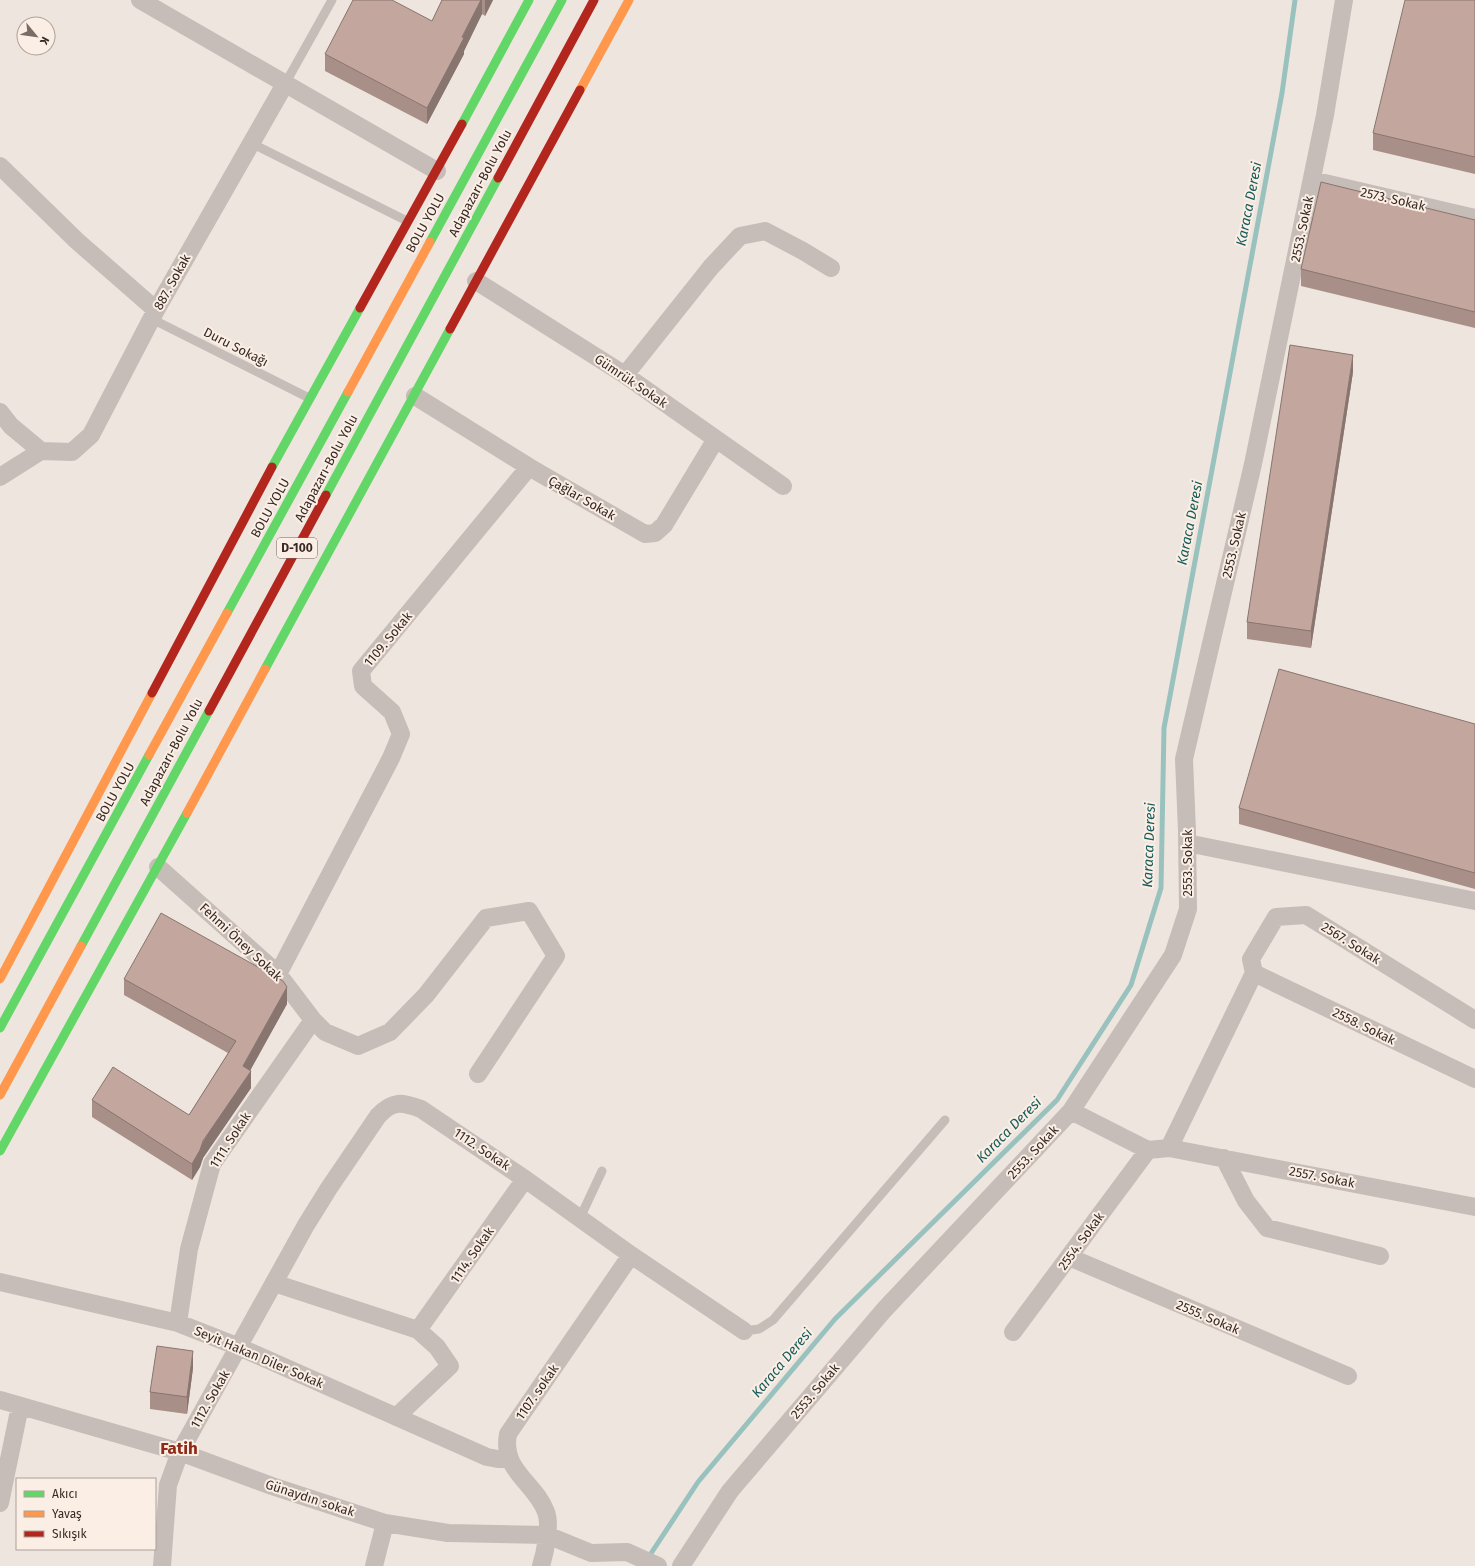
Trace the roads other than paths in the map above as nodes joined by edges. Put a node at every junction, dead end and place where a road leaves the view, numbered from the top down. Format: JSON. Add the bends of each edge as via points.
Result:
{"nodes":[{"id":1,"x":140,"y":0,"type":"edge"},
{"id":2,"x":332,"y":0,"type":"edge"},
{"id":3,"x":529,"y":0,"type":"edge"},
{"id":4,"x":562,"y":0,"type":"edge"},
{"id":5,"x":594,"y":0,"type":"edge"},
{"id":6,"x":629,"y":0,"type":"edge"},
{"id":7,"x":1344,"y":0,"type":"edge"},
{"id":8,"x":285,"y":84,"type":"junction"},
{"id":9,"x":250,"y":143,"type":"junction"},
{"id":10,"x":0,"y":166,"type":"edge"},
{"id":11,"x":437,"y":171,"type":"junction"},
{"id":12,"x":1312,"y":180,"type":"junction"},
{"id":13,"x":1475,"y":218,"type":"edge"},
{"id":14,"x":407,"y":221,"type":"junction"},
{"id":15,"x":830,"y":268,"type":"dead end"},
{"id":16,"x":476,"y":281,"type":"junction"},
{"id":17,"x":154,"y":315,"type":"junction"},
{"id":18,"x":626,"y":375,"type":"junction"},
{"id":19,"x":415,"y":396,"type":"junction"},
{"id":20,"x":309,"y":398,"type":"junction"},
{"id":21,"x":0,"y":412,"type":"edge"},
{"id":22,"x":716,"y":439,"type":"junction"},
{"id":23,"x":41,"y":450,"type":"junction"},
{"id":24,"x":529,"y":468,"type":"junction"},
{"id":25,"x":0,"y":477,"type":"edge"},
{"id":26,"x":782,"y":486,"type":"dead end"},
{"id":27,"x":1187,"y":843,"type":"junction"},
{"id":28,"x":158,"y":867,"type":"junction"},
{"id":29,"x":1475,"y":902,"type":"edge"},
{"id":30,"x":1254,"y":973,"type":"junction"},
{"id":31,"x":278,"y":974,"type":"junction"},
{"id":32,"x":0,"y":979,"type":"edge"},
{"id":33,"x":313,"y":1020,"type":"junction"},
{"id":34,"x":1475,"y":1020,"type":"edge"},
{"id":35,"x":0,"y":1028,"type":"edge"},
{"id":36,"x":478,"y":1074,"type":"dead end"},
{"id":37,"x":1475,"y":1080,"type":"edge"},
{"id":38,"x":0,"y":1095,"type":"edge"},
{"id":39,"x":1071,"y":1111,"type":"junction"},
{"id":40,"x":945,"y":1120,"type":"dead end"},
{"id":41,"x":1169,"y":1148,"type":"junction"},
{"id":42,"x":1148,"y":1150,"type":"junction"},
{"id":43,"x":0,"y":1151,"type":"edge"},
{"id":44,"x":1224,"y":1158,"type":"junction"},
{"id":45,"x":602,"y":1171,"type":"dead end"},
{"id":46,"x":525,"y":1179,"type":"junction"},
{"id":47,"x":1475,"y":1207,"type":"edge"},
{"id":48,"x":580,"y":1218,"type":"junction"},
{"id":49,"x":631,"y":1256,"type":"junction"},
{"id":50,"x":1380,"y":1256,"type":"dead end"},
{"id":51,"x":1069,"y":1257,"type":"junction"},
{"id":52,"x":0,"y":1282,"type":"edge"},
{"id":53,"x":274,"y":1283,"type":"junction"},
{"id":54,"x":178,"y":1323,"type":"junction"},
{"id":55,"x":418,"y":1330,"type":"junction"},
{"id":56,"x":744,"y":1331,"type":"joint"},
{"id":57,"x":1013,"y":1332,"type":"dead end"},
{"id":58,"x":239,"y":1347,"type":"junction"},
{"id":59,"x":1348,"y":1376,"type":"dead end"},
{"id":60,"x":0,"y":1400,"type":"edge"},
{"id":61,"x":20,"y":1406,"type":"junction"},
{"id":62,"x":396,"y":1416,"type":"junction"},
{"id":63,"x":180,"y":1452,"type":"junction"},
{"id":64,"x":509,"y":1458,"type":"junction"},
{"id":65,"x":0,"y":1503,"type":"edge"},
{"id":66,"x":385,"y":1523,"type":"junction"},
{"id":67,"x":547,"y":1535,"type":"junction"},
{"id":68,"x":162,"y":1566,"type":"edge"},
{"id":69,"x":374,"y":1566,"type":"edge"},
{"id":70,"x":541,"y":1566,"type":"edge"},
{"id":71,"x":658,"y":1566,"type":"edge"},
{"id":72,"x":681,"y":1566,"type":"edge"}],
"edges":[{"from":1,"to":8,"type":"street"},
{"from":2,"to":8,"type":"lane"},
{"from":3,"to":11,"type":"highway"},
{"from":4,"to":35,"type":"highway","name":"BOLU YOLU","number":"D-100"},
{"from":5,"to":38,"type":"highway","name":"Adapazarı-Bolu Yolu","number":"D-100"},
{"from":6,"to":16,"type":"highway"},
{"from":7,"to":12,"type":"street","name":"2553. Sokak"},
{"from":8,"to":9,"type":"street","name":"887. Sokak"},
{"from":8,"to":11,"type":"street"},
{"from":9,"to":14,"type":"lane"},
{"from":9,"to":17,"type":"street","name":"887. Sokak"},
{"from":10,"to":17,"type":"street"},
{"from":11,"to":14,"type":"highway"},
{"from":12,"to":13,"type":"street","name":"2573. Sokak"},
{"from":12,"to":27,"type":"street","name":"2553. Sokak","via":[[1253,464],[1184,759]]},
{"from":14,"to":20,"type":"highway"},
{"from":15,"to":18,"type":"street","via":[[765,231],[740,236],[711,267]]},
{"from":16,"to":18,"type":"street","name":"Gümrük Sokak"},
{"from":16,"to":19,"type":"highway"},
{"from":17,"to":20,"type":"lane","name":"Duru Sokağı"},
{"from":17,"to":23,"type":"street","name":"887. Sokak","via":[[91,435],[72,452]]},
{"from":18,"to":22,"type":"street","name":"Gümrük Sokak"},
{"from":19,"to":24,"type":"street","name":"Çağlar Sokak"},
{"from":19,"to":28,"type":"highway"},
{"from":20,"to":32,"type":"highway"},
{"from":21,"to":23,"type":"street","via":[[11,426]]},
{"from":22,"to":24,"type":"street","name":"Çağlar Sokak","via":[[664,525],[660,530],[650,534],[641,533]]},
{"from":22,"to":26,"type":"street","name":"Gümrük Sokak"},
{"from":23,"to":25,"type":"street"},
{"from":24,"to":31,"type":"street","name":"1109. Sokak","via":[[361,671],[363,686],[392,712],[401,734],[392,758]]},
{"from":27,"to":29,"type":"street"},
{"from":27,"to":39,"type":"street","name":"2553. Sokak","via":[[1188,909],[1173,955]]},
{"from":28,"to":31,"type":"street","name":"Fehmi Öney Sokak"},
{"from":28,"to":43,"type":"highway"},
{"from":30,"to":34,"type":"street","name":"2567. Sokak","via":[[1251,959],[1276,917],[1306,915]]},
{"from":30,"to":37,"type":"street","name":"2558. Sokak"},
{"from":30,"to":41,"type":"street"},
{"from":31,"to":33,"type":"street","name":"Fehmi Öney Sokak"},
{"from":33,"to":36,"type":"street","name":"Fehmi Öney Sokak","via":[[325,1032],[358,1046],[390,1032],[426,995],[486,918],[528,911],[556,956]]},
{"from":33,"to":54,"type":"street","name":"1111. Sokak","via":[[212,1164],[189,1249]]},
{"from":39,"to":42,"type":"street"},
{"from":39,"to":72,"type":"street","name":"2553. Sokak","via":[[884,1310],[730,1491]]},
{"from":40,"to":56,"type":"lane","via":[[773,1320],[759,1329]]},
{"from":41,"to":42,"type":"street"},
{"from":41,"to":44,"type":"street","name":"2557. Sokak"},
{"from":42,"to":51,"type":"street","name":"2554. Sokak"},
{"from":44,"to":47,"type":"street","name":"2557. Sokak"},
{"from":44,"to":50,"type":"street","via":[[1246,1201],[1267,1228]]},
{"from":45,"to":48,"type":"lane"},
{"from":46,"to":48,"type":"street","name":"1112. Sokak"},
{"from":46,"to":53,"type":"street","name":"1112. Sokak","via":[[421,1109],[408,1104],[387,1107],[378,1116],[329,1188]]},
{"from":46,"to":55,"type":"street","name":"1114. Sokak"},
{"from":48,"to":49,"type":"street","name":"1112. Sokak"},
{"from":49,"to":56,"type":"street","name":"1112. Sokak"},
{"from":49,"to":64,"type":"street","name":"1107. sokak","via":[[508,1434],[506,1443]]},
{"from":51,"to":57,"type":"street","name":"2554. Sokak"},
{"from":51,"to":59,"type":"street","name":"2555. Sokak"},
{"from":52,"to":54,"type":"street","name":"Seyit Hakan Diler Sokak"},
{"from":53,"to":55,"type":"street"},
{"from":53,"to":58,"type":"street","name":"1112. Sokak"},
{"from":54,"to":58,"type":"street","name":"Seyit Hakan Diler Sokak"},
{"from":55,"to":62,"type":"street","via":[[437,1347],[450,1366]]},
{"from":58,"to":62,"type":"street","name":"Seyit Hakan Diler Sokak"},
{"from":58,"to":63,"type":"street","name":"1112. Sokak"},
{"from":60,"to":61,"type":"street","name":"Günaydın sokak"},
{"from":61,"to":63,"type":"street","name":"Günaydın sokak"},
{"from":61,"to":65,"type":"street"},
{"from":62,"to":64,"type":"street","name":"Seyit Hakan Diler Sokak","via":[[487,1457]]},
{"from":63,"to":66,"type":"street","name":"Günaydın sokak","via":[[272,1486]]},
{"from":63,"to":68,"type":"street","name":"1112. Sokak","via":[[168,1485]]},
{"from":64,"to":67,"type":"street","name":"1107. sokak","via":[[546,1512]]},
{"from":66,"to":67,"type":"street","name":"Günaydın sokak","via":[[448,1533]]},
{"from":66,"to":69,"type":"street"},
{"from":67,"to":70,"type":"street","name":"1107. sokak"},
{"from":67,"to":71,"type":"street","name":"Günaydın sokak","via":[[591,1553],[627,1552]]}]}
